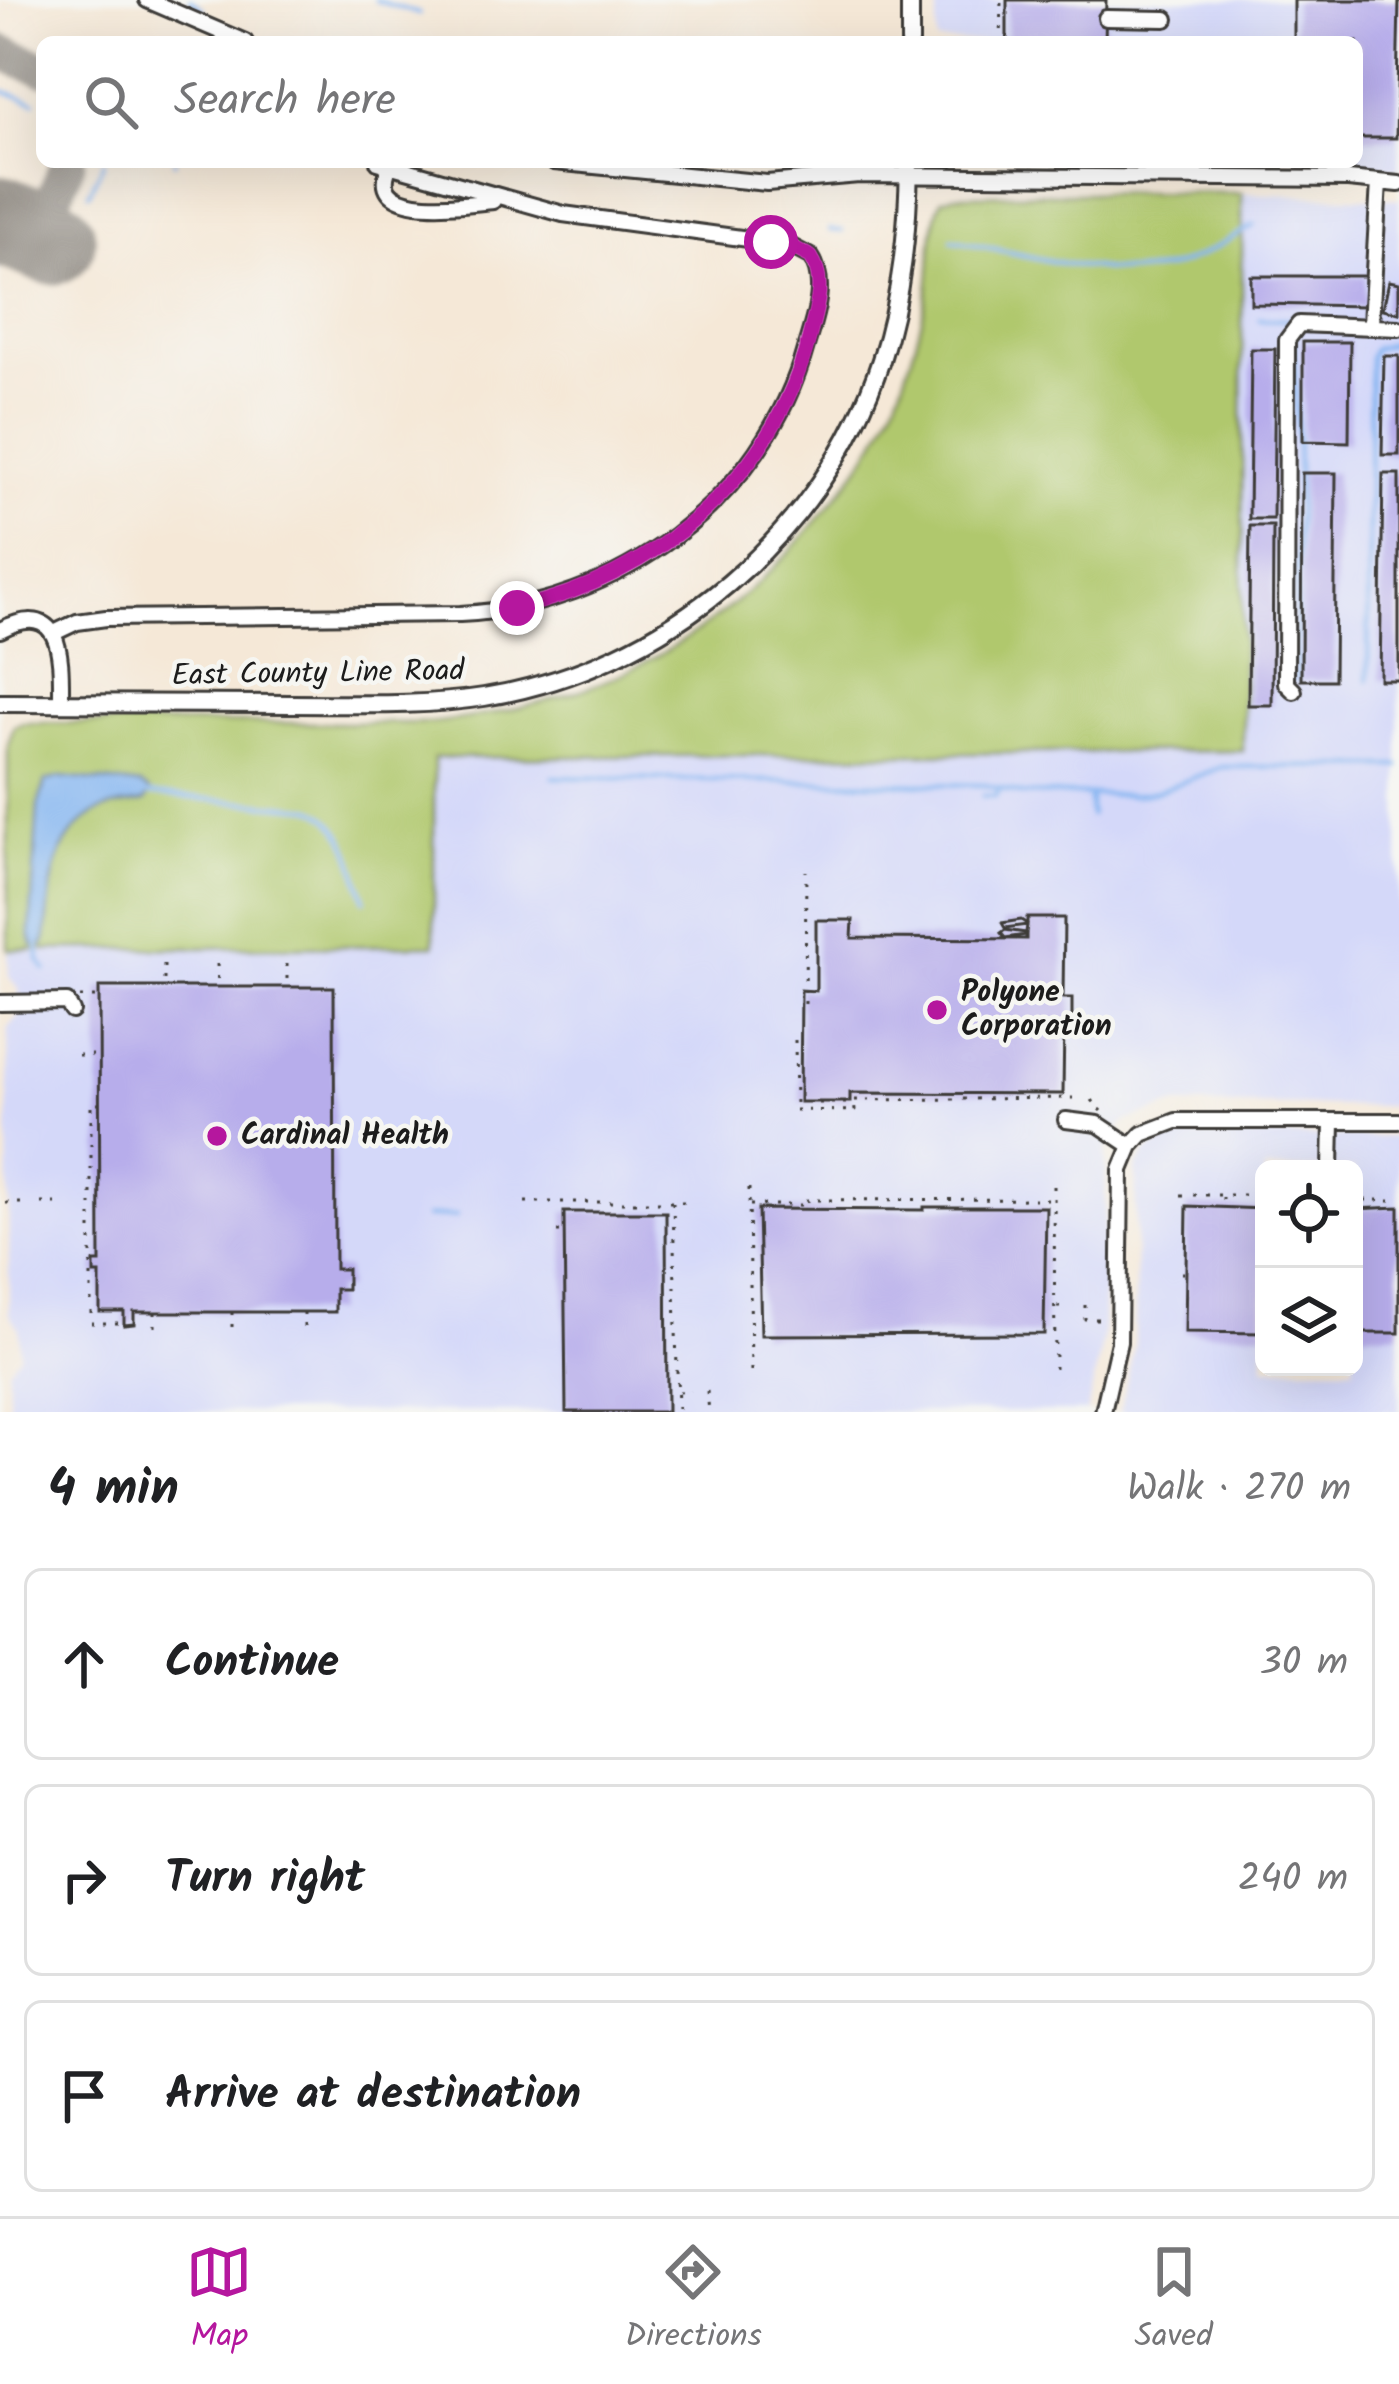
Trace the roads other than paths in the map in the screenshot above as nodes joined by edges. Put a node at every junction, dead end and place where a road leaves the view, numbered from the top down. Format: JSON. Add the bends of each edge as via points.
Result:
{"nodes":[{"id":1,"x":147,"y":0,"type":"edge"},
{"id":2,"x":910,"y":0,"type":"edge"},
{"id":3,"x":1106,"y":18,"type":"dead end"},
{"id":4,"x":1166,"y":19,"type":"dead end"},
{"id":5,"x":231,"y":36,"type":"edge"},
{"id":6,"x":910,"y":36,"type":"edge"},
{"id":7,"x":386,"y":168,"type":"edge"},
{"id":8,"x":420,"y":168,"type":"edge"},
{"id":9,"x":615,"y":168,"type":"edge"},
{"id":10,"x":909,"y":169,"type":"edge"},
{"id":11,"x":1379,"y":182,"type":"junction"},
{"id":12,"x":1399,"y":184,"type":"edge"},
{"id":13,"x":504,"y":200,"type":"junction"},
{"id":14,"x":1371,"y":324,"type":"junction"},
{"id":15,"x":1399,"y":328,"type":"edge"},
{"id":16,"x":0,"y":629,"type":"edge"},
{"id":17,"x":54,"y":633,"type":"junction"},
{"id":18,"x":1294,"y":691,"type":"dead end"},
{"id":19,"x":0,"y":704,"type":"edge"},
{"id":20,"x":61,"y":704,"type":"junction"},
{"id":21,"x":0,"y":1003,"type":"edge"},
{"id":22,"x":75,"y":1004,"type":"road end"},
{"id":23,"x":1066,"y":1120,"type":"dead end"},
{"id":24,"x":1332,"y":1121,"type":"junction"},
{"id":25,"x":1399,"y":1121,"type":"edge"},
{"id":26,"x":1131,"y":1146,"type":"junction"},
{"id":27,"x":1331,"y":1160,"type":"edge"},
{"id":28,"x":1103,"y":1412,"type":"edge"}],
"edges":[{"from":1,"to":5,"type":"street"},
{"from":2,"to":6,"type":"main road"},
{"from":3,"to":4,"type":"street"},
{"from":7,"to":13,"type":"street","via":[[388,190],[416,205]]},
{"from":8,"to":13,"type":"street"},
{"from":9,"to":10,"type":"street","via":[[766,183]]},
{"from":10,"to":11,"type":"street"},
{"from":10,"to":20,"type":"main road","name":"East County Line Road","via":[[899,289],[849,436],[790,524],[695,610],[635,647],[506,693],[429,703]]},
{"from":11,"to":12,"type":"street"},
{"from":11,"to":14,"type":"street"},
{"from":13,"to":17,"type":"street","via":[[771,242],[816,264],[815,310],[788,397],[740,474],[705,512],[617,574],[505,611],[106,618]]},
{"from":14,"to":15,"type":"street"},
{"from":14,"to":18,"type":"street","via":[[1299,324],[1287,340],[1286,683]]},
{"from":16,"to":17,"type":"street","via":[[34,622]]},
{"from":17,"to":20,"type":"street"},
{"from":19,"to":20,"type":"main road","name":"East County Line Road"},
{"from":21,"to":22,"type":"street"},
{"from":23,"to":26,"type":"street","via":[[1090,1121]]},
{"from":24,"to":25,"type":"street"},
{"from":24,"to":26,"type":"street","via":[[1175,1121]]},
{"from":24,"to":27,"type":"street"},
{"from":26,"to":28,"type":"street","via":[[1120,1178],[1119,1342]]}]}
